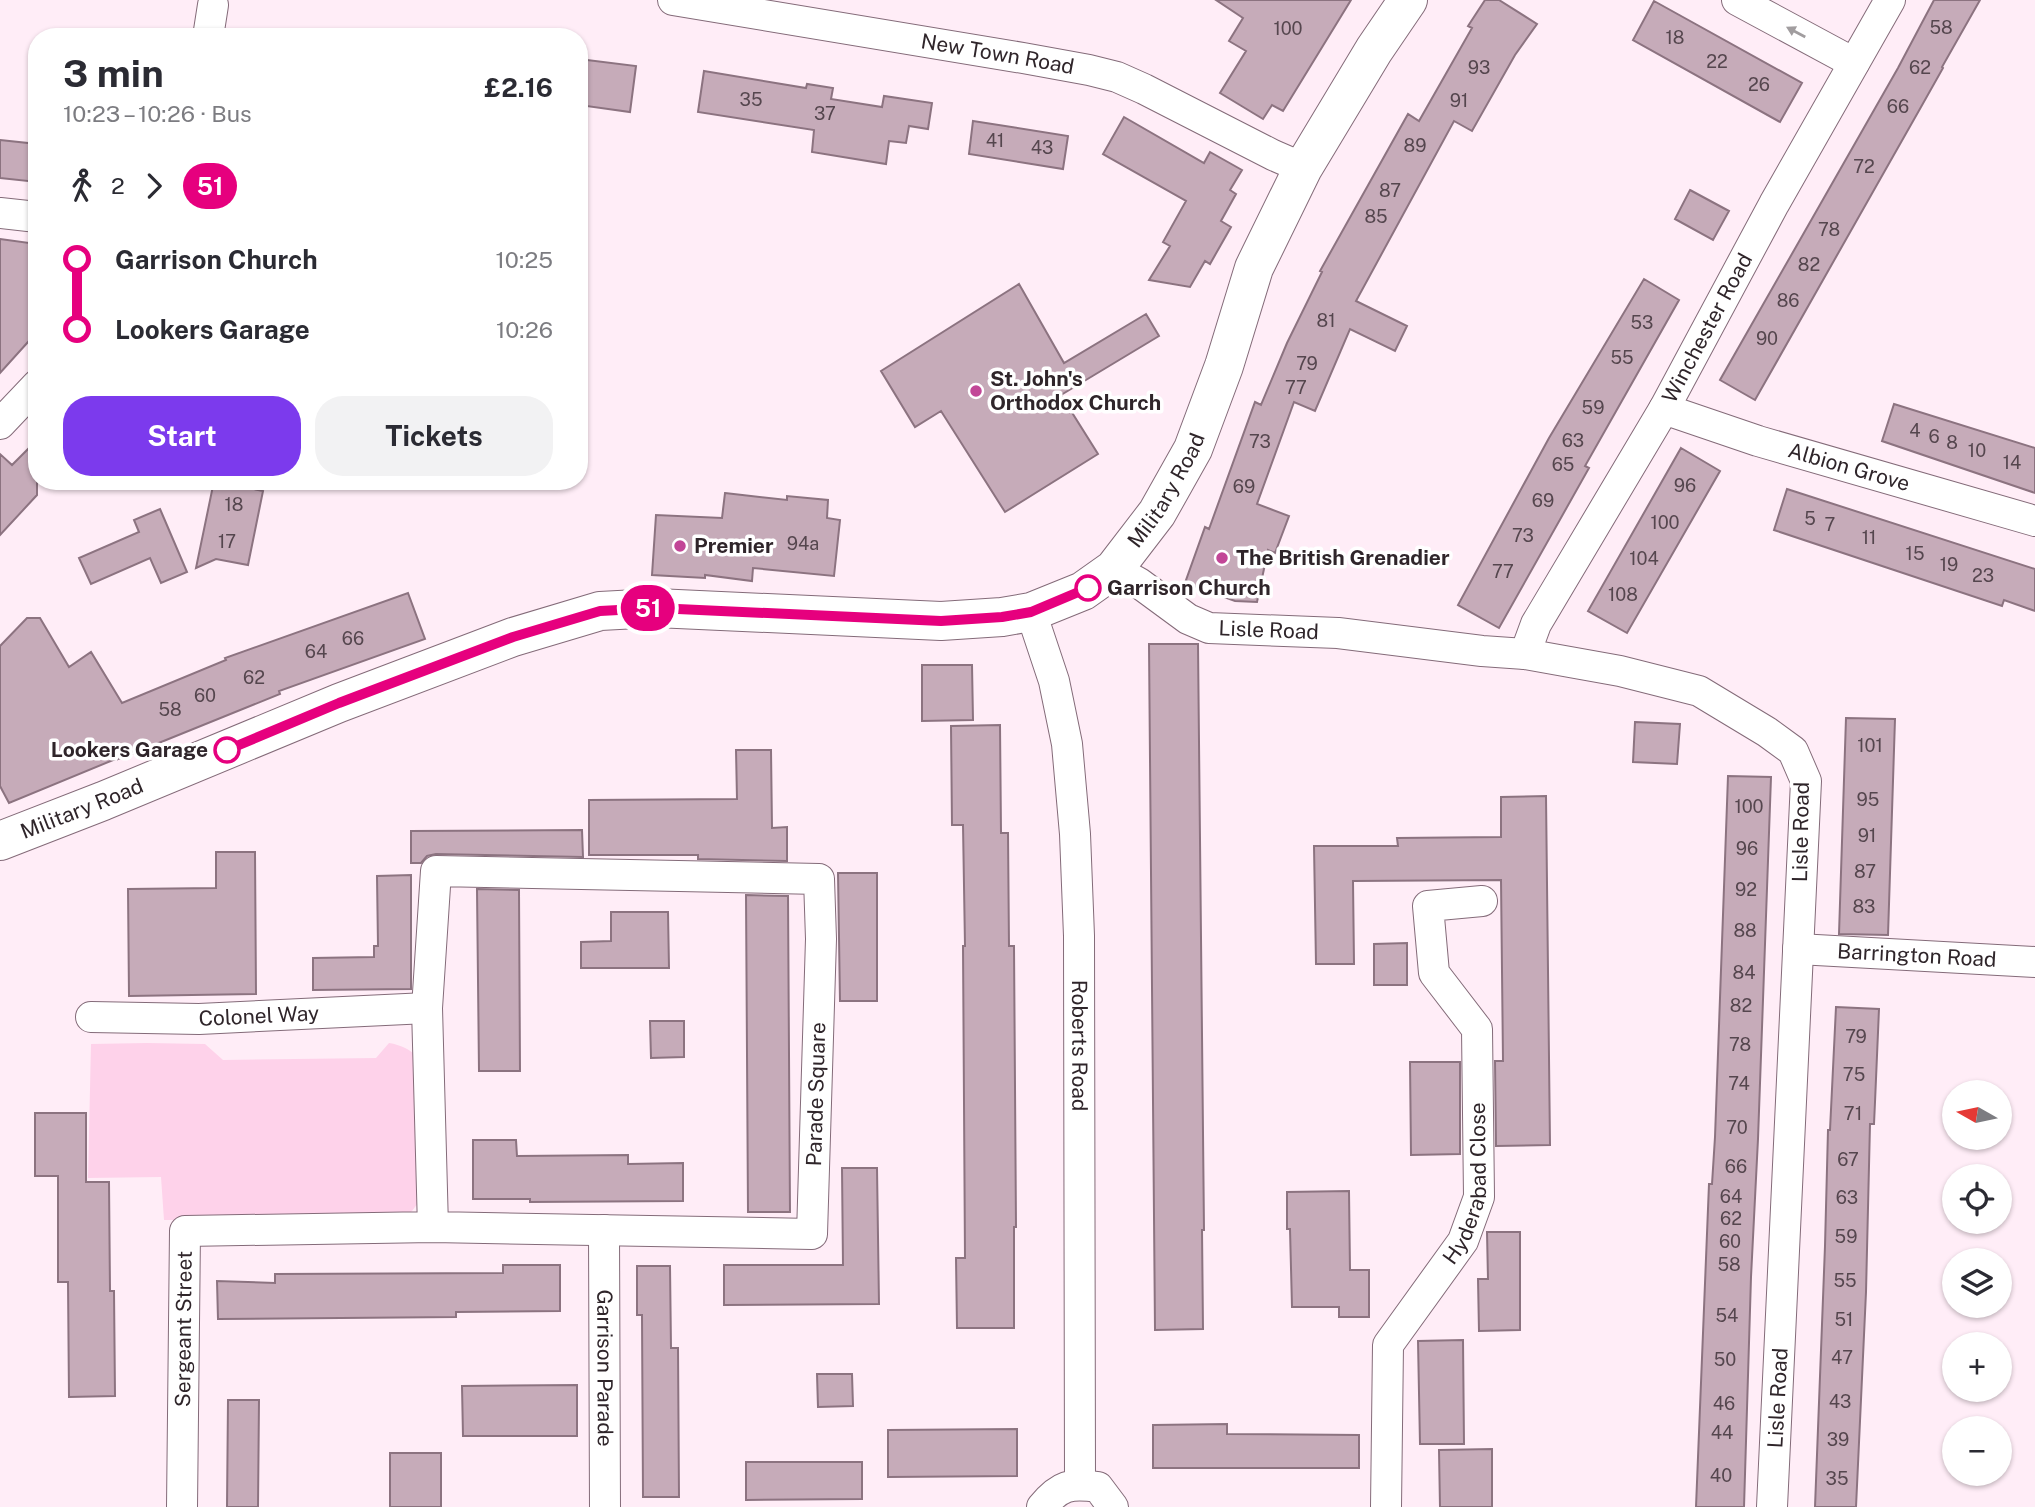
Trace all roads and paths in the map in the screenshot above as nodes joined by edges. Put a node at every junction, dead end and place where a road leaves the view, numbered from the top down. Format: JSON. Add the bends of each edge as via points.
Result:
{"nodes":[{"id":1,"x":673,"y":0,"type":"edge"},
{"id":2,"x":1408,"y":0,"type":"edge"},
{"id":3,"x":1737,"y":0,"type":"edge"},
{"id":4,"x":1889,"y":0,"type":"edge"},
{"id":5,"x":213,"y":5,"type":"dead end"},
{"id":6,"x":209,"y":28,"type":"edge"},
{"id":7,"x":1854,"y":63,"type":"junction"},
{"id":8,"x":1303,"y":168,"type":"junction"},
{"id":9,"x":0,"y":214,"type":"edge"},
{"id":10,"x":28,"y":216,"type":"edge"},
{"id":11,"x":28,"y":394,"type":"edge"},
{"id":12,"x":1664,"y":409,"type":"junction"},
{"id":13,"x":0,"y":424,"type":"edge"},
{"id":14,"x":2035,"y":521,"type":"edge"},
{"id":15,"x":1114,"y":569,"type":"junction"},
{"id":16,"x":1031,"y":612,"type":"junction"},
{"id":17,"x":1525,"y":654,"type":"junction"},
{"id":18,"x":0,"y":841,"type":"edge"},
{"id":19,"x":1482,"y":901,"type":"dead end"},
{"id":20,"x":1798,"y":950,"type":"junction"},
{"id":21,"x":2035,"y":962,"type":"edge"},
{"id":22,"x":427,"y":1008,"type":"junction"},
{"id":23,"x":91,"y":1017,"type":"dead end"},
{"id":24,"x":433,"y":1227,"type":"junction"},
{"id":25,"x":604,"y":1230,"type":"junction"},
{"id":26,"x":1080,"y":1484,"type":"junction"},
{"id":27,"x":182,"y":1507,"type":"edge"},
{"id":28,"x":605,"y":1507,"type":"edge"},
{"id":29,"x":1042,"y":1507,"type":"edge"},
{"id":30,"x":1113,"y":1507,"type":"edge"},
{"id":31,"x":1386,"y":1507,"type":"edge"},
{"id":32,"x":1772,"y":1507,"type":"edge"}],
"edges":[{"from":1,"to":8,"type":"street","name":"New Town Road","via":[[1089,69],[1144,89]]},
{"from":2,"to":8,"type":"street","name":"Military Road"},
{"from":7,"to":3,"type":"street","one_way":true},
{"from":4,"to":7,"type":"street","name":"Winchester Road"},
{"from":5,"to":6,"type":"street"},
{"from":7,"to":12,"type":"street","name":"Winchester Road"},
{"from":8,"to":15,"type":"street","name":"Military Road","via":[[1254,268],[1193,449],[1157,513]]},
{"from":9,"to":10,"type":"street"},
{"from":11,"to":13,"type":"street"},
{"from":12,"to":14,"type":"street","name":"Albion Grove"},
{"from":12,"to":17,"type":"street","name":"Winchester Road","via":[[1536,624]]},
{"from":15,"to":16,"type":"street","name":"Military Road","via":[[1083,591]]},
{"from":15,"to":17,"type":"street","name":"Lisle Road","via":[[1209,628],[1338,633]]},
{"from":16,"to":18,"type":"street","name":"Military Road","via":[[941,621],[656,608],[600,611],[513,637],[339,703]]},
{"from":16,"to":26,"type":"street","name":"Roberts Road","via":[[1054,681],[1067,744],[1075,834]]},
{"from":17,"to":20,"type":"street","name":"Lisle Road","via":[[1699,691],[1793,751],[1806,781]]},
{"from":19,"to":31,"type":"street","name":"Hyderabad Close","via":[[1428,906],[1434,974],[1477,1029],[1479,1197],[1463,1241],[1388,1345]]},
{"from":20,"to":21,"type":"street","name":"Barrington Road"},
{"from":20,"to":32,"type":"street","name":"Lisle Road"},
{"from":22,"to":23,"type":"street","name":"Colonel Way","via":[[199,1020]]},
{"from":22,"to":24,"type":"street","name":"Parade Square"},
{"from":22,"to":25,"type":"street","name":"Parade Square","via":[[436,871],[818,878],[821,939],[812,1234]]},
{"from":24,"to":25,"type":"street","name":"Parade Square"},
{"from":24,"to":27,"type":"street","name":"Sergeant Street","via":[[185,1231]]},
{"from":25,"to":28,"type":"street","name":"Garrison Parade"},
{"from":26,"to":29,"type":"street","via":[[1061,1488]]},
{"from":26,"to":30,"type":"street","via":[[1097,1487]]}]}
